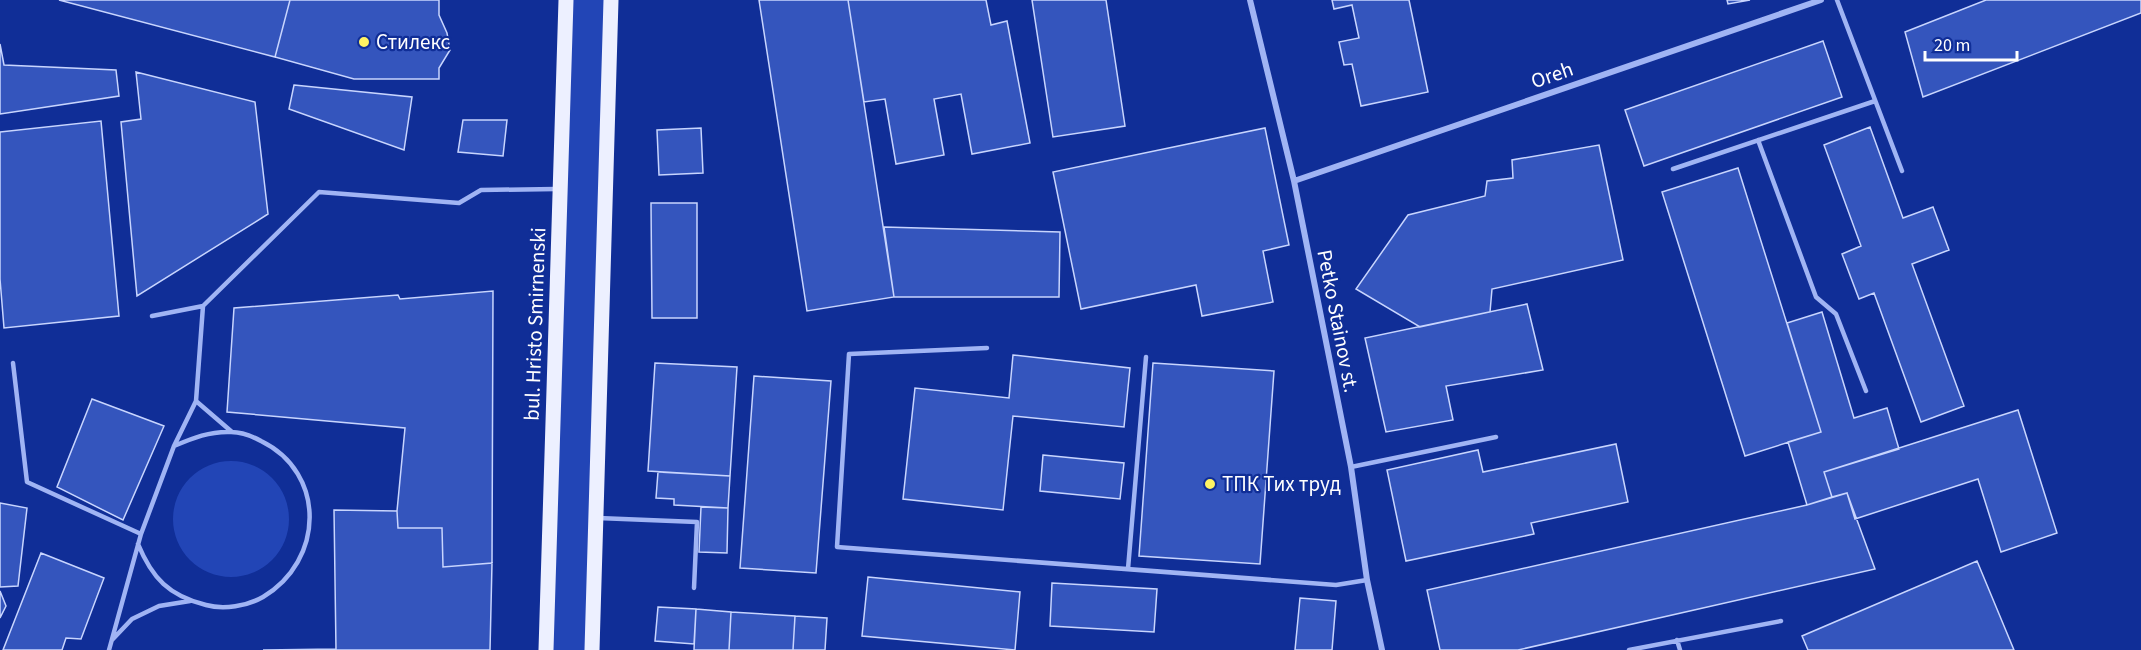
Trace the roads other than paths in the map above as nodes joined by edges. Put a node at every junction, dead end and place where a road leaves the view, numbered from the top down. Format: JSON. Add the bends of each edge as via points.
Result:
{"nodes":[{"id":1,"x":566,"y":0,"type":"edge"},
{"id":2,"x":611,"y":0,"type":"edge"},
{"id":3,"x":1250,"y":0,"type":"edge"},
{"id":4,"x":1821,"y":0,"type":"edge"},
{"id":5,"x":1837,"y":0,"type":"edge"},
{"id":6,"x":1875,"y":101,"type":"junction"},
{"id":7,"x":1758,"y":140,"type":"junction"},
{"id":8,"x":1673,"y":169,"type":"dead end"},
{"id":9,"x":1902,"y":171,"type":"dead end"},
{"id":10,"x":1293,"y":181,"type":"junction"},
{"id":11,"x":560,"y":189,"type":"junction"},
{"id":12,"x":202,"y":306,"type":"junction"},
{"id":13,"x":152,"y":316,"type":"dead end"},
{"id":14,"x":987,"y":348,"type":"dead end"},
{"id":15,"x":1146,"y":357,"type":"dead end"},
{"id":16,"x":13,"y":363,"type":"dead end"},
{"id":17,"x":1866,"y":392,"type":"dead end"},
{"id":18,"x":196,"y":401,"type":"junction"},
{"id":19,"x":232,"y":432,"type":"junction"},
{"id":20,"x":1496,"y":436,"type":"dead end"},
{"id":21,"x":174,"y":446,"type":"junction"},
{"id":22,"x":1351,"y":467,"type":"junction"},
{"id":23,"x":596,"y":518,"type":"junction"},
{"id":24,"x":141,"y":534,"type":"junction"},
{"id":25,"x":138,"y":544,"type":"junction"},
{"id":26,"x":1128,"y":569,"type":"junction"},
{"id":27,"x":1366,"y":580,"type":"junction"},
{"id":28,"x":694,"y":588,"type":"dead end"},
{"id":29,"x":190,"y":601,"type":"junction"},
{"id":30,"x":1781,"y":621,"type":"dead end"},
{"id":31,"x":1677,"y":640,"type":"junction"},
{"id":32,"x":111,"y":642,"type":"junction"},
{"id":33,"x":109,"y":650,"type":"edge"},
{"id":34,"x":546,"y":650,"type":"edge"},
{"id":35,"x":592,"y":650,"type":"edge"},
{"id":36,"x":1382,"y":650,"type":"edge"},
{"id":37,"x":1629,"y":650,"type":"edge"},
{"id":38,"x":1680,"y":650,"type":"edge"}],
"edges":[{"from":1,"to":11,"type":"main road","name":"bul. Hristo Smirnenski"},
{"from":2,"to":23,"type":"main road"},
{"from":3,"to":10,"type":"street","name":"Petko Stainov st."},
{"from":4,"to":10,"type":"street","name":"Oreh"},
{"from":5,"to":6,"type":"lane"},
{"from":6,"to":7,"type":"lane"},
{"from":6,"to":9,"type":"lane"},
{"from":7,"to":8,"type":"lane"},
{"from":7,"to":17,"type":"lane","via":[[1816,297],[1836,314]]},
{"from":10,"to":22,"type":"street","name":"Petko Stainov st."},
{"from":11,"to":12,"type":"lane","via":[[481,190],[459,203],[319,192]]},
{"from":11,"to":34,"type":"main road","name":"bul. Hristo Smirnenski"},
{"from":12,"to":13,"type":"lane"},
{"from":12,"to":18,"type":"lane"},
{"from":14,"to":26,"type":"lane","via":[[849,354],[837,547]]},
{"from":15,"to":26,"type":"lane"},
{"from":16,"to":24,"type":"lane","via":[[27,482]]},
{"from":18,"to":19,"type":"lane"},
{"from":18,"to":21,"type":"lane"},
{"from":19,"to":21,"type":"lane","via":[[201,434]]},
{"from":19,"to":29,"type":"lane","via":[[252,436],[287,459],[302,481],[307,498],[309,534],[300,560],[277,589],[235,606],[212,607]]},
{"from":20,"to":22,"type":"lane"},
{"from":21,"to":24,"type":"lane"},
{"from":22,"to":27,"type":"street","name":"Petko Stainov st."},
{"from":23,"to":28,"type":"lane","via":[[697,522]]},
{"from":23,"to":35,"type":"main road"},
{"from":24,"to":25,"type":"lane"},
{"from":25,"to":29,"type":"lane","via":[[158,579]]},
{"from":25,"to":32,"type":"lane"},
{"from":26,"to":27,"type":"lane","via":[[1336,585]]},
{"from":27,"to":36,"type":"street","name":"Petko Stainov st."},
{"from":29,"to":32,"type":"lane","via":[[159,606],[132,619]]},
{"from":30,"to":31,"type":"lane"},
{"from":31,"to":37,"type":"lane"},
{"from":31,"to":38,"type":"lane"},
{"from":32,"to":33,"type":"lane"}]}
